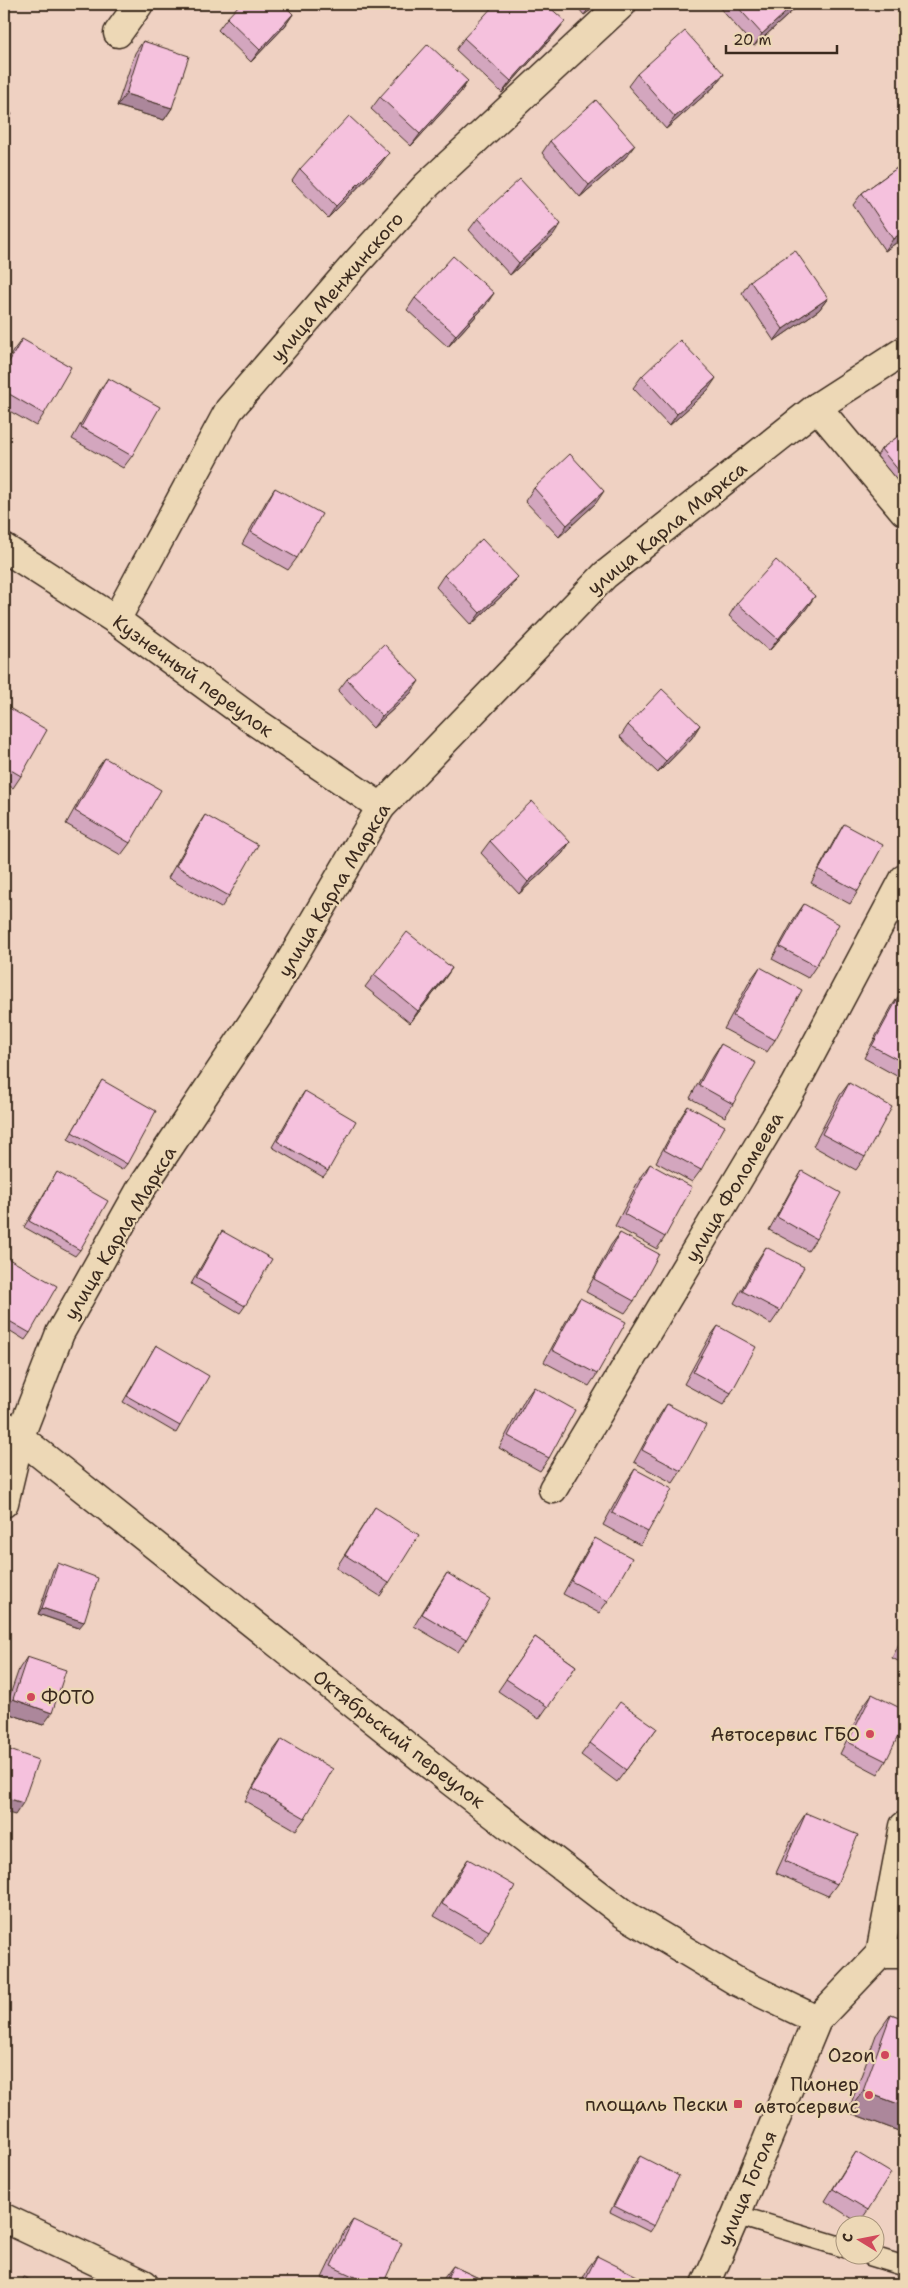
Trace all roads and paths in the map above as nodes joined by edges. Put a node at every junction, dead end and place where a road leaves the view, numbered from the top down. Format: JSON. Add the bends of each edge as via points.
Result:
{"nodes":[{"id":1,"x":139,"y":4,"type":"edge"},
{"id":2,"x":622,"y":4,"type":"edge"},
{"id":3,"x":118,"y":33,"type":"dead end"},
{"id":4,"x":904,"y":351,"type":"edge"},
{"id":5,"x":817,"y":407,"type":"junction"},
{"id":6,"x":904,"y":511,"type":"edge"},
{"id":7,"x":4,"y":548,"type":"edge"},
{"id":8,"x":116,"y":620,"type":"junction"},
{"id":9,"x":381,"y":806,"type":"junction"},
{"id":10,"x":904,"y":879,"type":"edge"},
{"id":11,"x":12,"y":1431,"type":"edge"},
{"id":12,"x":553,"y":1489,"type":"dead end"},
{"id":13,"x":4,"y":1503,"type":"edge"},
{"id":14,"x":904,"y":1826,"type":"edge"},
{"id":15,"x":892,"y":1954,"type":"edge"},
{"id":16,"x":817,"y":2020,"type":"junction"},
{"id":17,"x":736,"y":2216,"type":"junction"},
{"id":18,"x":4,"y":2218,"type":"edge"},
{"id":19,"x":836,"y":2245,"type":"edge"},
{"id":20,"x":886,"y":2261,"type":"edge"},
{"id":21,"x":904,"y":2266,"type":"edge"},
{"id":22,"x":144,"y":2284,"type":"edge"},
{"id":23,"x":706,"y":2284,"type":"edge"}],
"edges":[{"from":1,"to":3,"type":"street"},
{"from":2,"to":8,"type":"street","name":"улица Менжинского","via":[[427,185],[229,410]]},
{"from":4,"to":5,"type":"street","name":"улица Карла Маркса"},
{"from":5,"to":6,"type":"street"},
{"from":5,"to":9,"type":"street","name":"улица Карла Маркса","via":[[605,575]]},
{"from":7,"to":8,"type":"street","name":"Кузнечный переулок"},
{"from":8,"to":9,"type":"street","name":"Кузнечный переулок","via":[[257,723]]},
{"from":9,"to":11,"type":"street","name":"улица Карла Маркса","via":[[265,1004],[139,1192],[60,1333]]},
{"from":10,"to":12,"type":"street","name":"улица Фоломеева","via":[[794,1086]]},
{"from":11,"to":13,"type":"street","name":"улица Карла Маркса"},
{"from":11,"to":16,"type":"street","name":"Октябрьский переулок","via":[[445,1776],[624,1914],[736,1981]]},
{"from":14,"to":15,"type":"street","name":"улица Гоголя"},
{"from":15,"to":16,"type":"street","name":"улица Гоголя"},
{"from":16,"to":17,"type":"street","name":"улица Гоголя"},
{"from":17,"to":19,"type":"lane"},
{"from":17,"to":23,"type":"street","name":"улица Гоголя"},
{"from":18,"to":22,"type":"street"},
{"from":20,"to":21,"type":"lane"}]}
